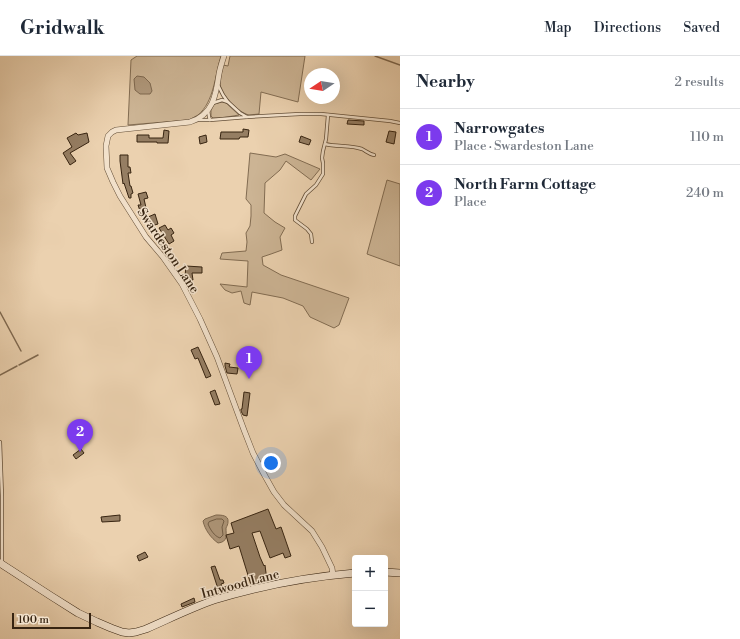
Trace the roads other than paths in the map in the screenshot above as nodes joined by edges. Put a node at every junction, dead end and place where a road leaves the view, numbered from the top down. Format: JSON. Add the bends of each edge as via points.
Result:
{"nodes":[{"id":1,"x":224,"y":56,"type":"edge"},
{"id":2,"x":218,"y":85,"type":"junction"},
{"id":3,"x":228,"y":102,"type":"junction"},
{"id":4,"x":212,"y":103,"type":"junction"},
{"id":5,"x":208,"y":110,"type":"junction"},
{"id":6,"x":328,"y":115,"type":"junction"},
{"id":7,"x":247,"y":117,"type":"junction"},
{"id":8,"x":198,"y":120,"type":"junction"},
{"id":9,"x":210,"y":120,"type":"junction"},
{"id":10,"x":400,"y":122,"type":"edge"},
{"id":11,"x":325,"y":144,"type":"junction"},
{"id":12,"x":374,"y":155,"type":"dead end"},
{"id":13,"x":312,"y":242,"type":"dead end"},
{"id":14,"x":0,"y":442,"type":"edge"},
{"id":15,"x":1,"y":563,"type":"edge"},
{"id":16,"x":388,"y":572,"type":"edge"},
{"id":17,"x":352,"y":573,"type":"edge"},
{"id":18,"x":400,"y":573,"type":"edge"},
{"id":19,"x":333,"y":575,"type":"junction"}],
"edges":[{"from":1,"to":2,"type":"street"},
{"from":2,"to":3,"type":"lane"},
{"from":2,"to":4,"type":"street"},
{"from":3,"to":4,"type":"lane","via":[[222,100]]},
{"from":3,"to":7,"type":"lane"},
{"from":4,"to":5,"type":"street"},
{"from":5,"to":8,"type":"street"},
{"from":5,"to":9,"type":"lane"},
{"from":6,"to":7,"type":"lane"},
{"from":6,"to":10,"type":"lane"},
{"from":6,"to":11,"type":"lane"},
{"from":7,"to":9,"type":"lane"},
{"from":8,"to":9,"type":"lane"},
{"from":8,"to":19,"type":"street","name":"Swardeston Lane","via":[[112,132],[108,136],[106,146],[107,168],[134,219],[179,280],[200,319],[246,436],[265,476],[284,505],[312,531],[322,547]]},
{"from":11,"to":12,"type":"lane","via":[[362,149]]},
{"from":11,"to":13,"type":"lane","via":[[322,158],[323,174],[306,194],[295,216],[295,220],[311,234]]},
{"from":14,"to":15,"type":"lane"},
{"from":15,"to":19,"type":"street","name":"Intwood Lane","via":[[78,613],[129,633],[146,629],[213,601],[237,594]]},
{"from":16,"to":18,"type":"street"},
{"from":17,"to":19,"type":"street","name":"Intwood Lane"}]}
